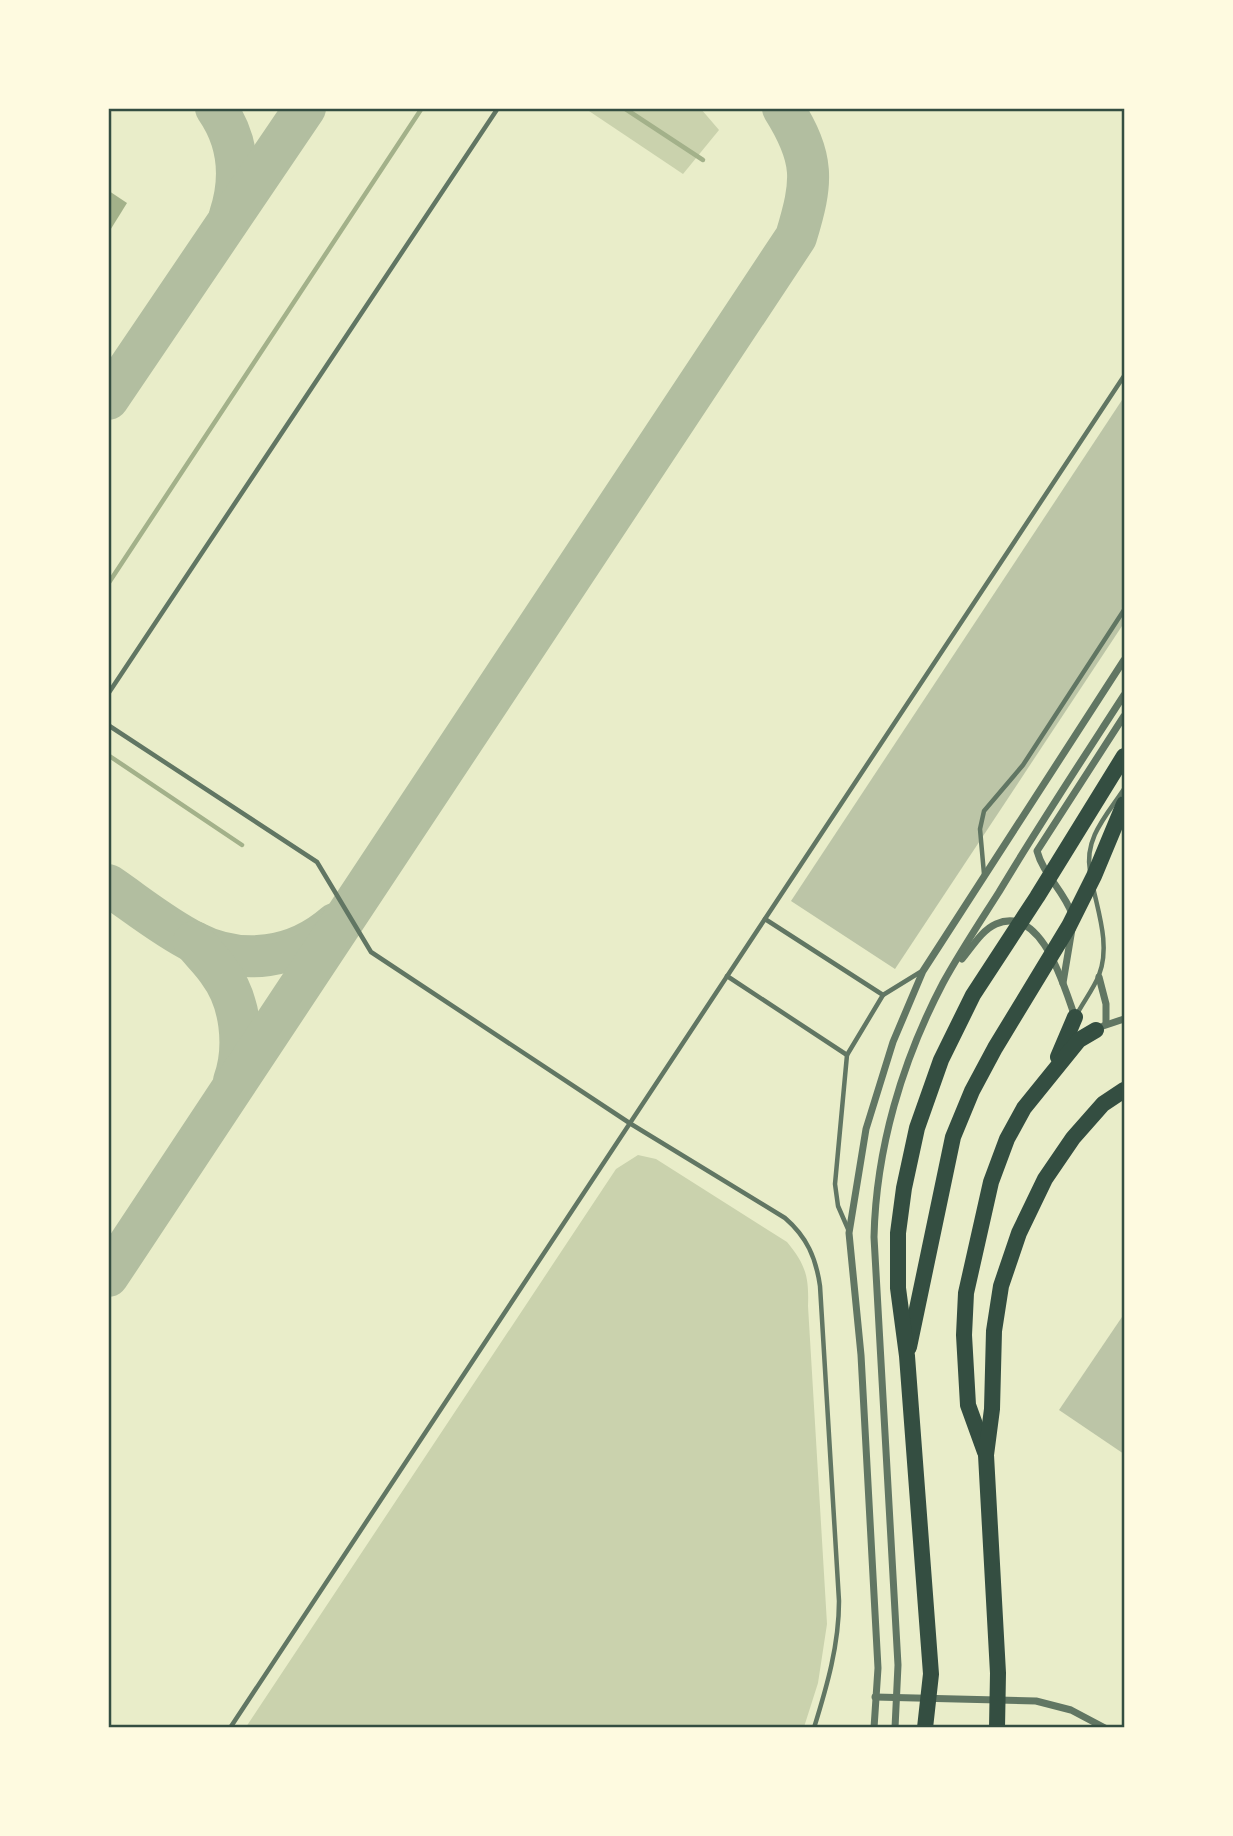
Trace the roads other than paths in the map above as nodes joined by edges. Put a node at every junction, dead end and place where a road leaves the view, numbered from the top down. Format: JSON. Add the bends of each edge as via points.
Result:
{"nodes":[{"id":1,"x":498,"y":108,"type":"edge"},
{"id":2,"x":1125,"y":376,"type":"edge"},
{"id":3,"x":1125,"y":610,"type":"edge"},
{"id":4,"x":1125,"y":660,"type":"edge"},
{"id":5,"x":108,"y":694,"type":"edge"},
{"id":6,"x":1125,"y":695,"type":"edge"},
{"id":7,"x":1125,"y":716,"type":"edge"},
{"id":8,"x":108,"y":725,"type":"edge"},
{"id":9,"x":1125,"y":756,"type":"edge"},
{"id":10,"x":1125,"y":768,"type":"edge"},
{"id":11,"x":1111,"y":778,"type":"junction"},
{"id":12,"x":1125,"y":789,"type":"edge"},
{"id":13,"x":1125,"y":804,"type":"edge"},
{"id":14,"x":984,"y":874,"type":"junction"},
{"id":15,"x":765,"y":919,"type":"junction"},
{"id":16,"x":923,"y":971,"type":"junction"},
{"id":17,"x":727,"y":976,"type":"junction"},
{"id":18,"x":1099,"y":977,"type":"junction"},
{"id":19,"x":944,"y":982,"type":"junction"},
{"id":20,"x":1063,"y":983,"type":"junction"},
{"id":21,"x":883,"y":995,"type":"junction"},
{"id":22,"x":1075,"y":1017,"type":"junction"},
{"id":23,"x":1125,"y":1019,"type":"edge"},
{"id":24,"x":1101,"y":1027,"type":"junction"},
{"id":25,"x":847,"y":1055,"type":"junction"},
{"id":26,"x":1054,"y":1069,"type":"junction"},
{"id":27,"x":1125,"y":1090,"type":"edge"},
{"id":28,"x":631,"y":1124,"type":"junction"},
{"id":29,"x":849,"y":1233,"type":"junction"},
{"id":30,"x":907,"y":1356,"type":"junction"},
{"id":31,"x":986,"y":1455,"type":"junction"},
{"id":32,"x":931,"y":1674,"type":"junction"},
{"id":33,"x":875,"y":1697,"type":"junction"},
{"id":34,"x":897,"y":1698,"type":"junction"},
{"id":35,"x":230,"y":1727,"type":"edge"},
{"id":36,"x":814,"y":1727,"type":"edge"},
{"id":37,"x":874,"y":1727,"type":"edge"},
{"id":38,"x":895,"y":1727,"type":"edge"},
{"id":39,"x":925,"y":1727,"type":"edge"},
{"id":40,"x":937,"y":1727,"type":"edge"},
{"id":41,"x":997,"y":1727,"type":"edge"},
{"id":42,"x":1105,"y":1727,"type":"edge"}],
"edges":[{"from":1,"to":5,"type":"lane"},
{"from":2,"to":15,"type":"lane"},
{"from":3,"to":14,"type":"lane","via":[[1023,765],[984,811],[980,829]]},
{"from":4,"to":14,"type":"street"},
{"from":6,"to":19,"type":"street"},
{"from":7,"to":20,"type":"street","via":[[1037,851],[1072,912]]},
{"from":8,"to":28,"type":"lane","via":[[317,862],[371,952]]},
{"from":9,"to":11,"type":"highway"},
{"from":10,"to":11,"type":"highway"},
{"from":11,"to":30,"type":"highway","via":[[972,995],[941,1060],[917,1128],[898,1233],[898,1288]]},
{"from":12,"to":18,"type":"lane","via":[[1098,827],[1088,851],[1103,936]]},
{"from":13,"to":30,"type":"highway","via":[[1069,926],[995,1048],[953,1137]]},
{"from":14,"to":16,"type":"street"},
{"from":15,"to":17,"type":"lane"},
{"from":15,"to":21,"type":"lane"},
{"from":16,"to":21,"type":"lane"},
{"from":16,"to":29,"type":"street","via":[[873,1102]]},
{"from":17,"to":25,"type":"lane"},
{"from":17,"to":28,"type":"lane"},
{"from":18,"to":22,"type":"lane"},
{"from":18,"to":24,"type":"street","via":[[1106,1004]]},
{"from":19,"to":20,"type":"street","via":[[985,932],[1009,920],[1033,930]]},
{"from":19,"to":34,"type":"street","via":[[903,1077],[875,1206]]},
{"from":20,"to":22,"type":"street"},
{"from":21,"to":25,"type":"lane"},
{"from":22,"to":26,"type":"highway"},
{"from":23,"to":24,"type":"street"},
{"from":24,"to":26,"type":"highway","via":[[1079,1040]]},
{"from":25,"to":29,"type":"lane","via":[[835,1184]]},
{"from":26,"to":31,"type":"highway","via":[[1007,1139],[991,1182],[966,1293],[968,1405]]},
{"from":27,"to":31,"type":"highway","via":[[1103,1104],[1073,1138],[1045,1179],[1019,1233],[1001,1286]]},
{"from":28,"to":35,"type":"lane"},
{"from":28,"to":36,"type":"lane","via":[[785,1218],[798,1229],[816,1262],[839,1609],[835,1653]]},
{"from":29,"to":33,"type":"street","via":[[863,1382],[878,1668]]},
{"from":30,"to":32,"type":"highway"},
{"from":31,"to":41,"type":"highway"},
{"from":32,"to":39,"type":"highway"},
{"from":32,"to":40,"type":"highway"},
{"from":33,"to":34,"type":"street"},
{"from":33,"to":37,"type":"street"},
{"from":34,"to":38,"type":"street"},
{"from":34,"to":42,"type":"street","via":[[1036,1701],[1071,1710]]}]}
